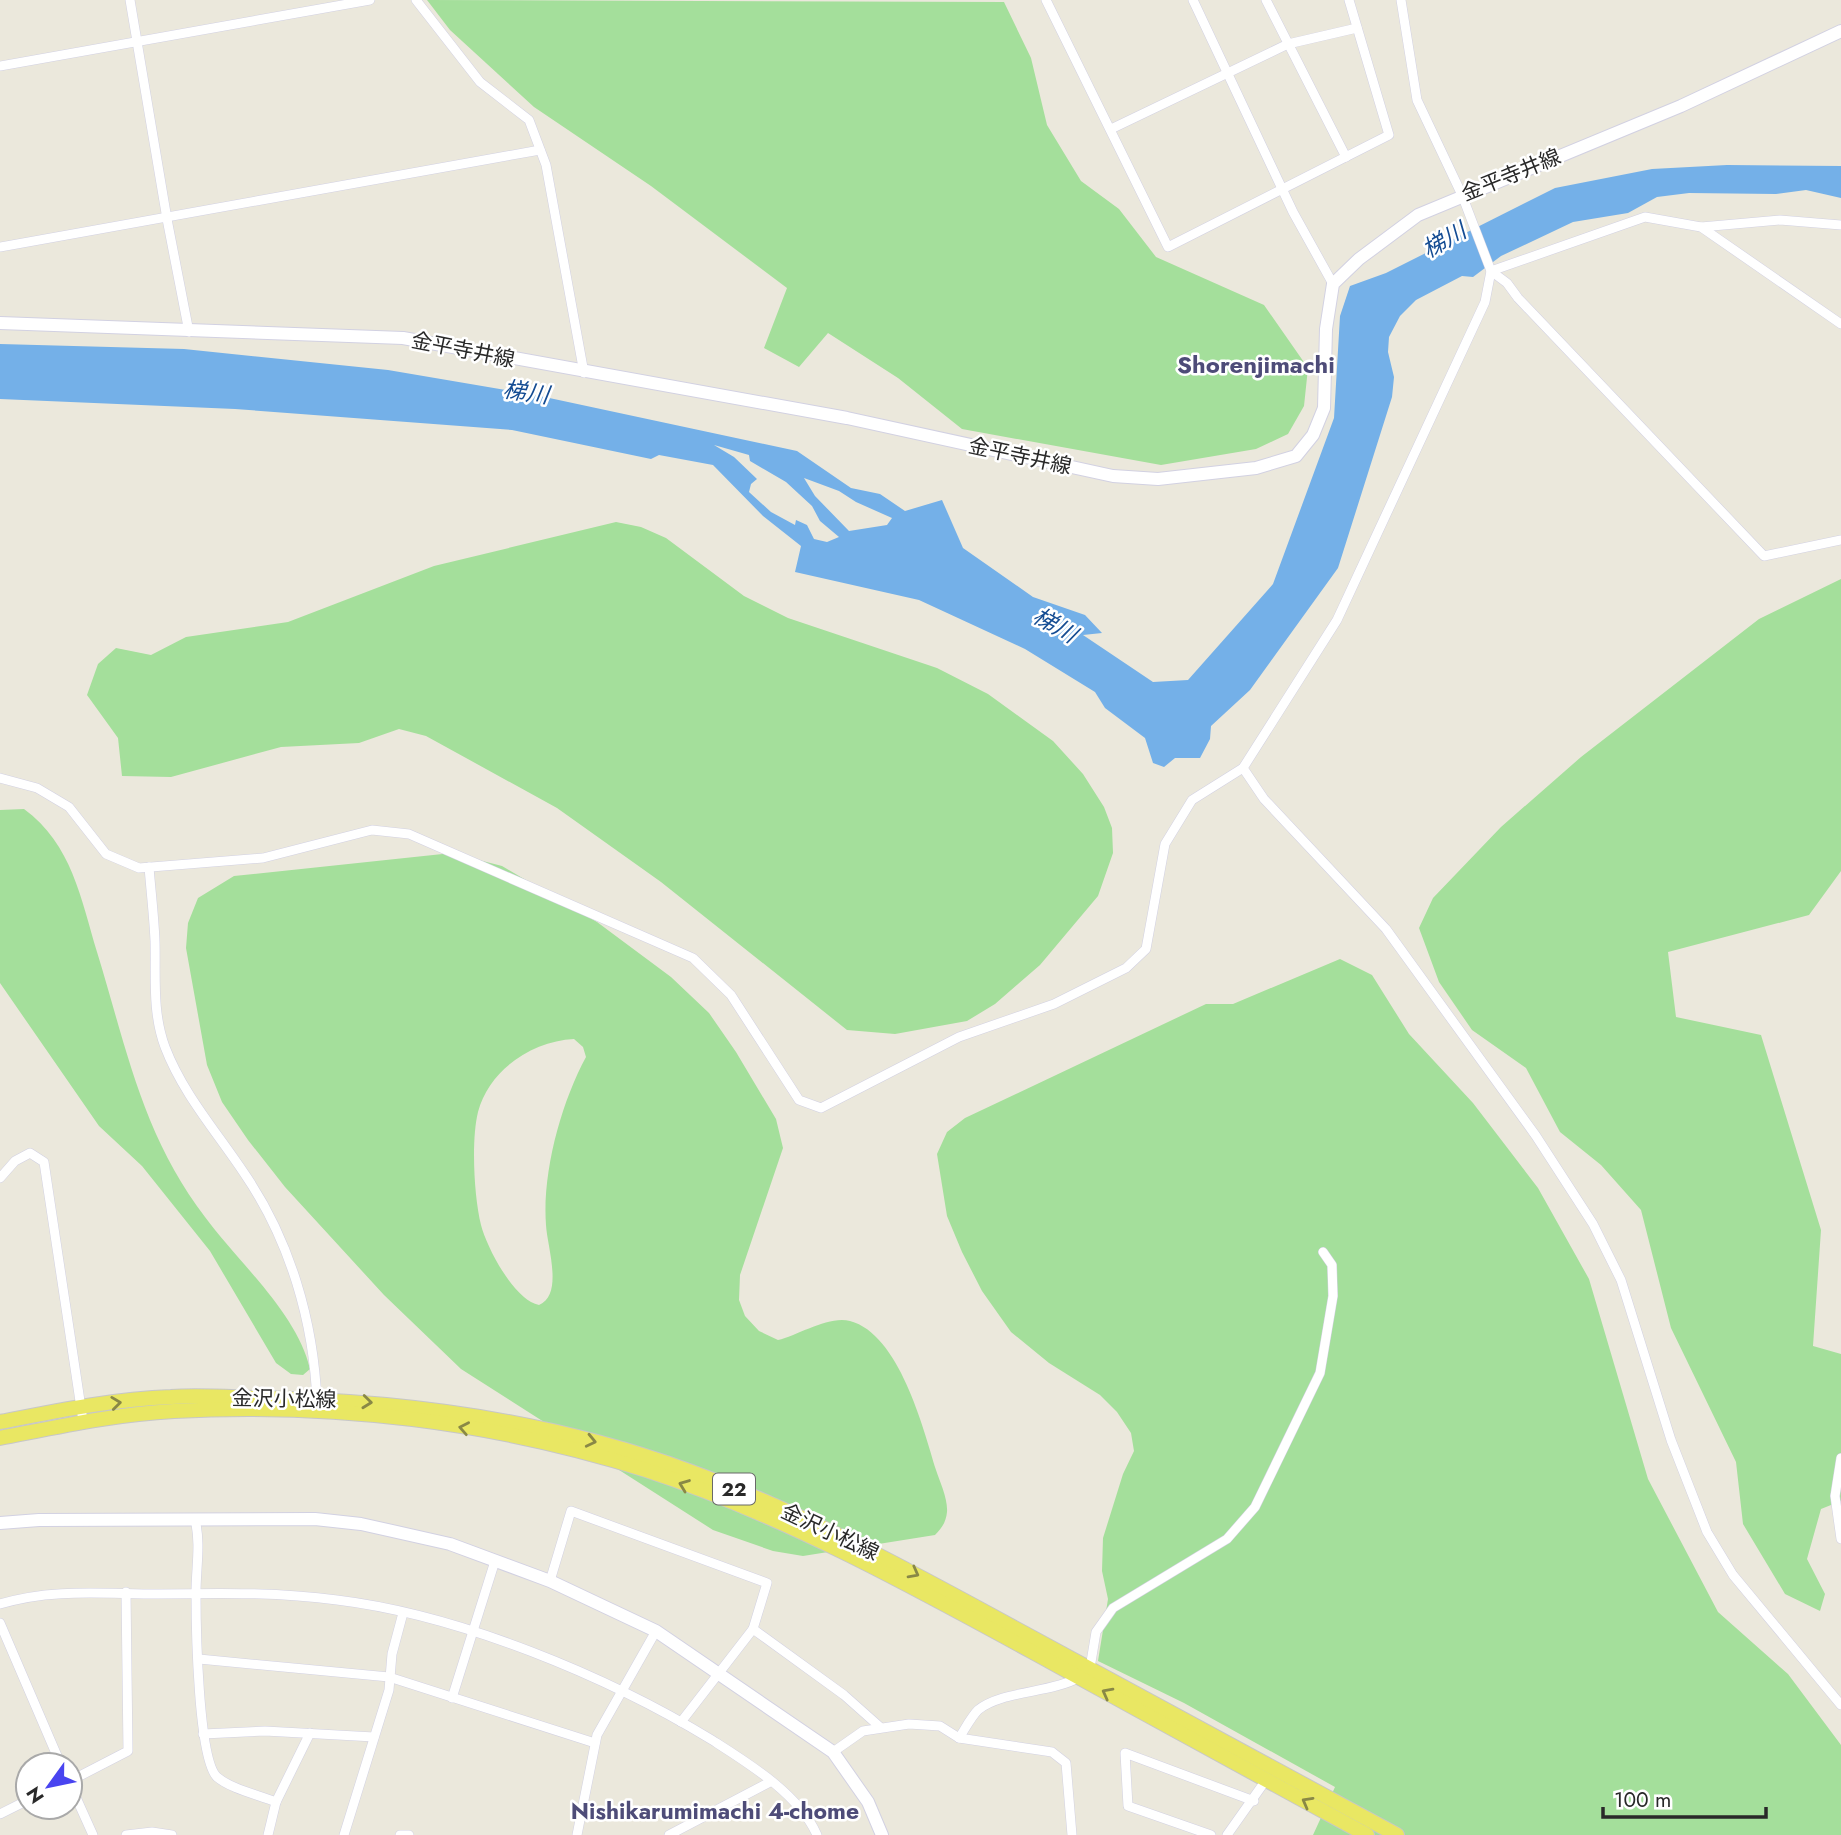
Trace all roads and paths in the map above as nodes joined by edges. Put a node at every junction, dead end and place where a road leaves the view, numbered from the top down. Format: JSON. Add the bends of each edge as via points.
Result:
{"nodes":[{"id":1,"x":130,"y":0,"type":"edge"},
{"id":2,"x":370,"y":0,"type":"edge"},
{"id":3,"x":416,"y":0,"type":"edge"},
{"id":4,"x":1046,"y":0,"type":"edge"},
{"id":5,"x":1193,"y":0,"type":"edge"},
{"id":6,"x":1266,"y":0,"type":"edge"},
{"id":7,"x":1349,"y":0,"type":"edge"},
{"id":8,"x":1401,"y":0,"type":"edge"},
{"id":9,"x":1357,"y":28,"type":"junction"},
{"id":10,"x":1841,"y":32,"type":"edge"},
{"id":11,"x":138,"y":44,"type":"junction"},
{"id":12,"x":1288,"y":44,"type":"junction"},
{"id":13,"x":0,"y":66,"type":"edge"},
{"id":14,"x":1226,"y":71,"type":"junction"},
{"id":15,"x":1111,"y":129,"type":"junction"},
{"id":16,"x":540,"y":150,"type":"junction"},
{"id":17,"x":1346,"y":157,"type":"junction"},
{"id":18,"x":1282,"y":189,"type":"junction"},
{"id":19,"x":1462,"y":195,"type":"junction"},
{"id":20,"x":167,"y":219,"type":"junction"},
{"id":21,"x":1841,"y":225,"type":"edge"},
{"id":22,"x":1701,"y":227,"type":"junction"},
{"id":23,"x":0,"y":247,"type":"edge"},
{"id":24,"x":1490,"y":271,"type":"junction"},
{"id":25,"x":1333,"y":284,"type":"junction"},
{"id":26,"x":0,"y":323,"type":"edge"},
{"id":27,"x":1841,"y":324,"type":"edge"},
{"id":28,"x":189,"y":332,"type":"junction"},
{"id":29,"x":584,"y":373,"type":"junction"},
{"id":30,"x":1841,"y":540,"type":"edge"},
{"id":31,"x":1242,"y":768,"type":"junction"},
{"id":32,"x":0,"y":778,"type":"edge"},
{"id":33,"x":149,"y":867,"type":"junction"},
{"id":34,"x":0,"y":1178,"type":"edge"},
{"id":35,"x":1323,"y":1252,"type":"dead end"},
{"id":36,"x":317,"y":1404,"type":"junction"},
{"id":37,"x":82,"y":1414,"type":"junction"},
{"id":38,"x":0,"y":1422,"type":"edge"},
{"id":39,"x":0,"y":1438,"type":"edge"},
{"id":40,"x":1841,"y":1458,"type":"edge"},
{"id":41,"x":195,"y":1519,"type":"junction"},
{"id":42,"x":0,"y":1523,"type":"edge"},
{"id":43,"x":1841,"y":1539,"type":"edge"},
{"id":44,"x":495,"y":1561,"type":"junction"},
{"id":45,"x":550,"y":1581,"type":"junction"},
{"id":46,"x":126,"y":1592,"type":"junction"},
{"id":47,"x":196,"y":1593,"type":"junction"},
{"id":48,"x":0,"y":1604,"type":"edge"},
{"id":49,"x":403,"y":1613,"type":"junction"},
{"id":50,"x":0,"y":1623,"type":"edge"},
{"id":51,"x":753,"y":1629,"type":"junction"},
{"id":52,"x":473,"y":1631,"type":"junction"},
{"id":53,"x":656,"y":1631,"type":"junction"},
{"id":54,"x":199,"y":1658,"type":"junction"},
{"id":55,"x":718,"y":1672,"type":"junction"},
{"id":56,"x":1084,"y":1673,"type":"junction"},
{"id":57,"x":389,"y":1677,"type":"junction"},
{"id":58,"x":622,"y":1691,"type":"junction"},
{"id":59,"x":452,"y":1698,"type":"junction"},
{"id":60,"x":1841,"y":1705,"type":"edge"},
{"id":61,"x":681,"y":1722,"type":"junction"},
{"id":62,"x":880,"y":1727,"type":"junction"},
{"id":63,"x":310,"y":1733,"type":"junction"},
{"id":64,"x":203,"y":1734,"type":"junction"},
{"id":65,"x":374,"y":1737,"type":"junction"},
{"id":66,"x":959,"y":1738,"type":"junction"},
{"id":67,"x":595,"y":1743,"type":"junction"},
{"id":68,"x":55,"y":1751,"type":"edge"},
{"id":69,"x":833,"y":1752,"type":"junction"},
{"id":70,"x":84,"y":1775,"type":"edge"},
{"id":71,"x":1266,"y":1780,"type":"junction"},
{"id":72,"x":770,"y":1782,"type":"junction"},
{"id":73,"x":1254,"y":1801,"type":"junction"},
{"id":74,"x":276,"y":1802,"type":"junction"},
{"id":75,"x":84,"y":1814,"type":"edge"},
{"id":76,"x":93,"y":1835,"type":"edge"},
{"id":77,"x":126,"y":1835,"type":"edge"},
{"id":78,"x":172,"y":1835,"type":"edge"},
{"id":79,"x":268,"y":1835,"type":"edge"},
{"id":80,"x":344,"y":1835,"type":"edge"},
{"id":81,"x":400,"y":1835,"type":"edge"},
{"id":82,"x":409,"y":1835,"type":"edge"},
{"id":83,"x":578,"y":1835,"type":"edge"},
{"id":84,"x":669,"y":1835,"type":"edge"},
{"id":85,"x":817,"y":1835,"type":"edge"},
{"id":86,"x":882,"y":1835,"type":"edge"},
{"id":87,"x":1072,"y":1835,"type":"edge"},
{"id":88,"x":1211,"y":1835,"type":"edge"},
{"id":89,"x":1227,"y":1835,"type":"edge"},
{"id":90,"x":1367,"y":1835,"type":"edge"},
{"id":91,"x":1397,"y":1835,"type":"edge"}],
"edges":[{"from":1,"to":11,"type":"street"},
{"from":2,"to":11,"type":"street"},
{"from":3,"to":16,"type":"street","via":[[480,82],[529,120]]},
{"from":4,"to":15,"type":"street"},
{"from":5,"to":14,"type":"street"},
{"from":6,"to":12,"type":"street"},
{"from":7,"to":9,"type":"street"},
{"from":8,"to":19,"type":"street","via":[[1417,100]]},
{"from":9,"to":12,"type":"street"},
{"from":9,"to":17,"type":"street","via":[[1389,135]]},
{"from":10,"to":19,"type":"main road","name":"金平寺井線","via":[[1681,106]]},
{"from":11,"to":13,"type":"street"},
{"from":11,"to":20,"type":"street"},
{"from":12,"to":14,"type":"street"},
{"from":12,"to":17,"type":"street"},
{"from":14,"to":15,"type":"street"},
{"from":14,"to":18,"type":"street"},
{"from":15,"to":18,"type":"street","via":[[1168,247]]},
{"from":16,"to":20,"type":"street"},
{"from":16,"to":29,"type":"street"},
{"from":17,"to":18,"type":"street"},
{"from":18,"to":25,"type":"street"},
{"from":19,"to":24,"type":"street"},
{"from":19,"to":25,"type":"main road","name":"金平寺井線","via":[[1418,215]]},
{"from":20,"to":23,"type":"street"},
{"from":20,"to":28,"type":"street"},
{"from":21,"to":22,"type":"street","via":[[1780,220]]},
{"from":22,"to":24,"type":"street","via":[[1645,217]]},
{"from":22,"to":27,"type":"street"},
{"from":24,"to":30,"type":"street","via":[[1507,283],[1764,556]]},
{"from":24,"to":31,"type":"street","via":[[1485,302],[1336,620]]},
{"from":25,"to":29,"type":"main road","name":"金平寺井線","via":[[1326,329],[1324,408],[1313,435],[1296,456],[1256,468],[1170,478],[1113,476],[847,418]]},
{"from":26,"to":28,"type":"main road","name":"金平寺井線"},
{"from":28,"to":29,"type":"main road","name":"金平寺井線","via":[[403,338]]},
{"from":31,"to":33,"type":"street","via":[[1192,800],[1165,844],[1146,949],[1126,968],[1054,1004],[959,1037],[821,1108],[799,1100],[731,995],[693,958],[409,834],[372,830],[263,858]]},
{"from":31,"to":60,"type":"street","via":[[1264,799],[1386,929],[1536,1136],[1593,1224],[1621,1280],[1671,1440],[1707,1532],[1732,1575]]},
{"from":32,"to":33,"type":"street","via":[[37,788],[69,807],[106,854],[139,868]]},
{"from":33,"to":36,"type":"street","via":[[155,999],[164,1044],[194,1103],[245,1173],[282,1239],[303,1307]]},
{"from":34,"to":37,"type":"street","via":[[30,1153],[44,1162]]},
{"from":35,"to":56,"type":"street","via":[[1332,1265],[1333,1296],[1320,1373],[1255,1507],[1227,1539],[1113,1608],[1096,1632]]},
{"from":36,"to":37,"type":"main road","name":"金沢小松線","number":"22"},
{"from":36,"to":56,"type":"main road","name":"金沢小松線","number":"22","via":[[553,1444],[647,1471],[842,1553]]},
{"from":37,"to":38,"type":"main road","name":"金沢小松線","number":"22"},
{"from":37,"to":39,"type":"main road","name":"金沢小松線","number":"22"},
{"from":40,"to":43,"type":"street","via":[[1835,1496]]},
{"from":41,"to":42,"type":"main road"},
{"from":41,"to":44,"type":"main road","via":[[315,1519],[360,1524],[450,1544]]},
{"from":41,"to":47,"type":"street","via":[[200,1543]]},
{"from":44,"to":45,"type":"main road"},
{"from":44,"to":52,"type":"street"},
{"from":45,"to":51,"type":"street","via":[[571,1511],[766,1583]]},
{"from":45,"to":53,"type":"main road"},
{"from":46,"to":47,"type":"street"},
{"from":46,"to":48,"type":"street","via":[[45,1593]]},
{"from":46,"to":70,"type":"street","via":[[128,1751]]},
{"from":47,"to":49,"type":"street","via":[[339,1600]]},
{"from":47,"to":54,"type":"street"},
{"from":49,"to":52,"type":"street"},
{"from":49,"to":57,"type":"street"},
{"from":50,"to":68,"type":"street"},
{"from":51,"to":55,"type":"street"},
{"from":51,"to":62,"type":"street","via":[[845,1695]]},
{"from":52,"to":58,"type":"street"},
{"from":52,"to":59,"type":"street"},
{"from":53,"to":55,"type":"main road"},
{"from":53,"to":58,"type":"street"},
{"from":54,"to":57,"type":"street"},
{"from":54,"to":64,"type":"street"},
{"from":55,"to":61,"type":"street"},
{"from":55,"to":69,"type":"main road"},
{"from":56,"to":66,"type":"street","via":[[1066,1684],[991,1702],[977,1711]]},
{"from":71,"to":56,"type":"main road","name":"金沢小松線","number":"22","one_way":true},
{"from":56,"to":91,"type":"main road","name":"金沢小松線","number":"22"},
{"from":57,"to":59,"type":"street"},
{"from":57,"to":65,"type":"street"},
{"from":58,"to":61,"type":"street"},
{"from":58,"to":67,"type":"street"},
{"from":59,"to":67,"type":"street"},
{"from":61,"to":72,"type":"street"},
{"from":62,"to":66,"type":"street","via":[[940,1726]]},
{"from":62,"to":69,"type":"street","via":[[863,1731]]},
{"from":63,"to":64,"type":"street"},
{"from":63,"to":65,"type":"street"},
{"from":63,"to":74,"type":"street"},
{"from":64,"to":74,"type":"street","via":[[209,1764],[218,1778]]},
{"from":65,"to":80,"type":"street"},
{"from":66,"to":87,"type":"street","via":[[1052,1752],[1066,1763]]},
{"from":67,"to":83,"type":"street"},
{"from":69,"to":86,"type":"main road","via":[[868,1802]]},
{"from":71,"to":73,"type":"street"},
{"from":90,"to":71,"type":"main road","name":"金沢小松線","number":"22","one_way":true},
{"from":72,"to":84,"type":"street"},
{"from":72,"to":85,"type":"street","via":[[799,1808]]},
{"from":73,"to":88,"type":"street","via":[[1125,1753],[1128,1806]]},
{"from":73,"to":89,"type":"street"},
{"from":74,"to":79,"type":"street"},
{"from":75,"to":76,"type":"street"},
{"from":77,"to":78,"type":"street"},
{"from":81,"to":82,"type":"street"}]}
